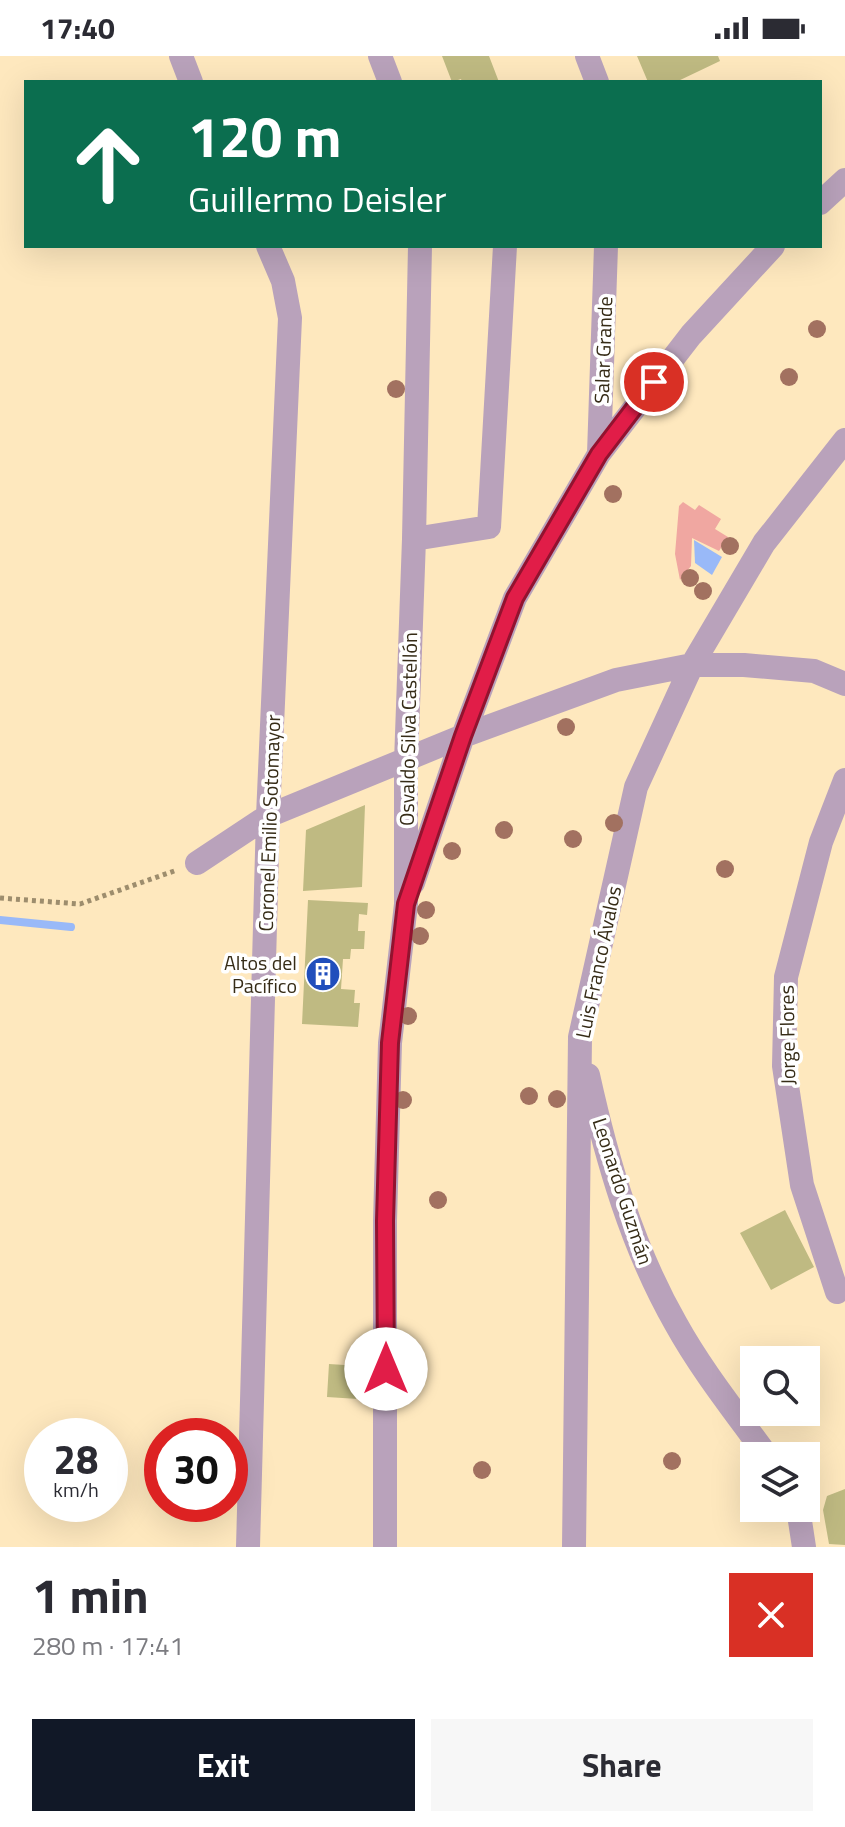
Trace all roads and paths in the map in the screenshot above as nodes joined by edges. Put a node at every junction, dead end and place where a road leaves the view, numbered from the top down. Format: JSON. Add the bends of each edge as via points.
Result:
{"nodes":[{"id":1,"x":181,"y":56,"type":"edge"},
{"id":2,"x":380,"y":56,"type":"edge"},
{"id":3,"x":587,"y":56,"type":"edge"},
{"id":4,"x":190,"y":80,"type":"edge"},
{"id":5,"x":389,"y":80,"type":"edge"},
{"id":6,"x":596,"y":80,"type":"edge"},
{"id":7,"x":845,"y":164,"type":"edge"},
{"id":8,"x":833,"y":191,"type":"edge"},
{"id":9,"x":269,"y":248,"type":"edge"},
{"id":10,"x":420,"y":248,"type":"edge"},
{"id":11,"x":505,"y":248,"type":"edge"},
{"id":12,"x":606,"y":248,"type":"edge"},
{"id":13,"x":771,"y":248,"type":"edge"},
{"id":14,"x":845,"y":440,"type":"edge"},
{"id":15,"x":599,"y":454,"type":"junction"},
{"id":16,"x":414,"y":539,"type":"junction"},
{"id":17,"x":692,"y":665,"type":"junction"},
{"id":18,"x":845,"y":684,"type":"edge"},
{"id":19,"x":463,"y":736,"type":"junction"},
{"id":20,"x":406,"y":762,"type":"junction"},
{"id":21,"x":845,"y":780,"type":"edge"},
{"id":22,"x":268,"y":816,"type":"junction"},
{"id":23,"x":197,"y":863,"type":"joint"},
{"id":24,"x":0,"y":898,"type":"edge"},
{"id":25,"x":406,"y":904,"type":"junction"},
{"id":26,"x":580,"y":1037,"type":"junction"},
{"id":27,"x":837,"y":1292,"type":"dead end"},
{"id":28,"x":757,"y":1442,"type":"edge"},
{"id":29,"x":800,"y":1522,"type":"edge"},
{"id":30,"x":248,"y":1547,"type":"edge"},
{"id":31,"x":385,"y":1547,"type":"edge"},
{"id":32,"x":574,"y":1547,"type":"edge"},
{"id":33,"x":804,"y":1547,"type":"edge"}],
"edges":[{"from":1,"to":4,"type":"street"},
{"from":2,"to":5,"type":"street"},
{"from":3,"to":6,"type":"street"},
{"from":7,"to":8,"type":"street"},
{"from":9,"to":22,"type":"street","name":"Coronel Emilio Sotomayor","via":[[290,318]]},
{"from":10,"to":16,"type":"street","name":"Osvaldo Silva Castellón"},
{"from":11,"to":16,"type":"street","via":[[489,527]]},
{"from":12,"to":15,"type":"street","name":"Salar Grande"},
{"from":13,"to":15,"type":"street","via":[[691,335]]},
{"from":14,"to":17,"type":"street","name":"Luis Franco Ávalos","via":[[764,543]]},
{"from":15,"to":19,"type":"street","via":[[515,598]]},
{"from":16,"to":20,"type":"street","name":"Osvaldo Silva Castellón"},
{"from":17,"to":18,"type":"street","via":[[814,671]]},
{"from":17,"to":19,"type":"street","via":[[616,680]]},
{"from":17,"to":26,"type":"street","name":"Luis Franco Ávalos","via":[[636,787]]},
{"from":19,"to":20,"type":"street"},
{"from":19,"to":25,"type":"street"},
{"from":20,"to":22,"type":"street"},
{"from":20,"to":25,"type":"street","name":"Osvaldo Silva Castellón"},
{"from":21,"to":27,"type":"street","name":"Jorge Flores","via":[[821,842],[786,977],[784,1066],[802,1185]]},
{"from":22,"to":23,"type":"street"},
{"from":22,"to":30,"type":"street","name":"Coronel Emilio Sotomayor"},
{"from":23,"to":24,"type":"path","via":[[80,904]]},
{"from":25,"to":31,"type":"street","name":"Osvaldo Silva Castellón","via":[[390,1043]]},
{"from":26,"to":28,"type":"street","name":"Leonardo Guzmán","via":[[611,1167],[640,1252],[684,1337]]},
{"from":26,"to":32,"type":"street","name":"Luis Franco Ávalos"},
{"from":29,"to":33,"type":"street"}]}
